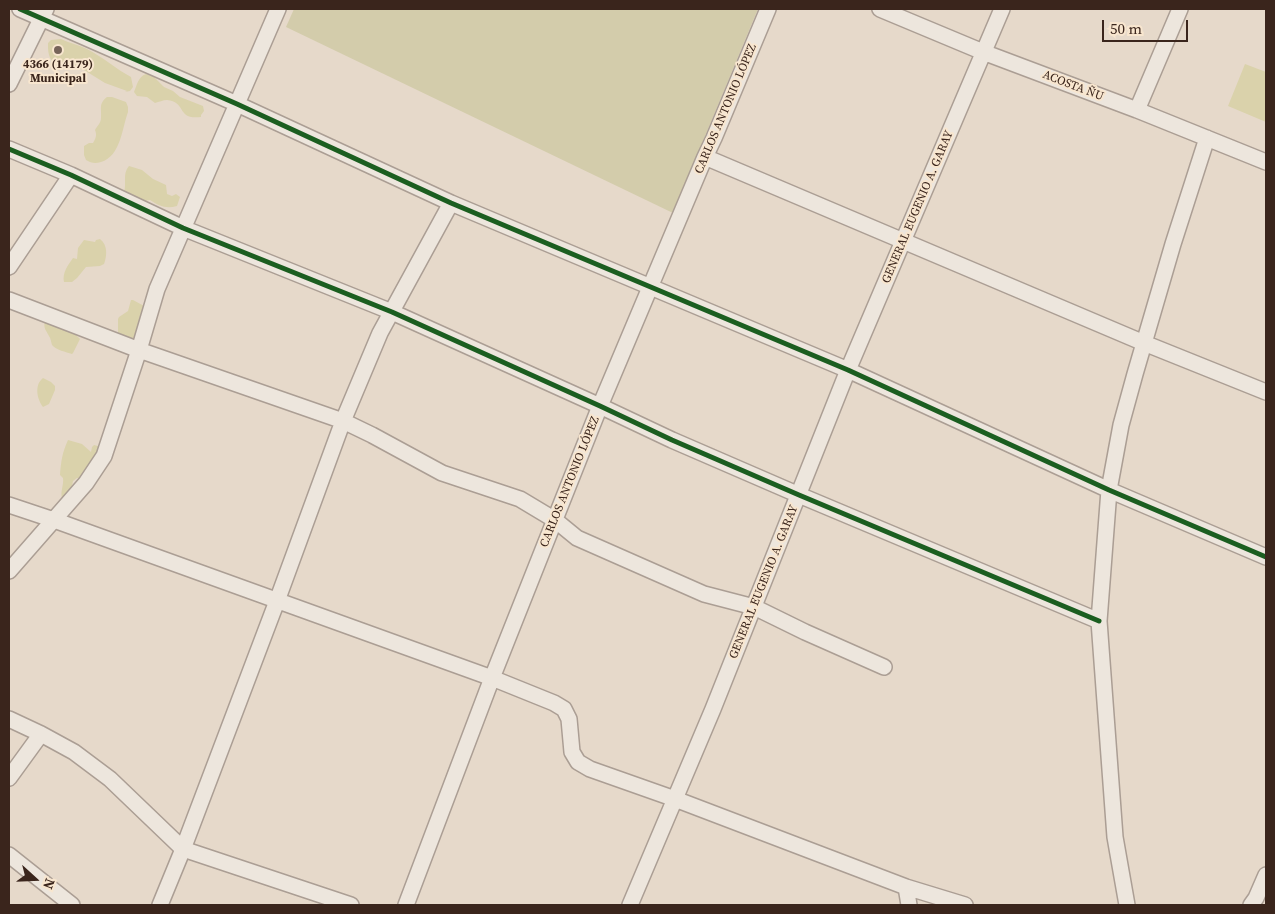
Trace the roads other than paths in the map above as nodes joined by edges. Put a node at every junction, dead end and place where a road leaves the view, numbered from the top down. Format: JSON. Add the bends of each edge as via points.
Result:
{"nodes":[{"id":1,"x":20,"y":9,"type":"edge"},
{"id":2,"x":278,"y":9,"type":"edge"},
{"id":3,"x":768,"y":9,"type":"edge"},
{"id":4,"x":880,"y":9,"type":"edge"},
{"id":5,"x":1002,"y":9,"type":"edge"},
{"id":6,"x":1180,"y":9,"type":"edge"},
{"id":7,"x":44,"y":13,"type":"edge"},
{"id":8,"x":984,"y":52,"type":"junction"},
{"id":9,"x":9,"y":84,"type":"edge"},
{"id":10,"x":237,"y":104,"type":"junction"},
{"id":11,"x":1137,"y":110,"type":"junction"},
{"id":12,"x":1207,"y":138,"type":"junction"},
{"id":13,"x":9,"y":149,"type":"edge"},
{"id":14,"x":705,"y":157,"type":"junction"},
{"id":15,"x":1266,"y":162,"type":"edge"},
{"id":16,"x":71,"y":175,"type":"junction"},
{"id":17,"x":451,"y":202,"type":"junction"},
{"id":18,"x":183,"y":228,"type":"junction"},
{"id":19,"x":903,"y":240,"type":"junction"},
{"id":20,"x":9,"y":267,"type":"edge"},
{"id":21,"x":650,"y":288,"type":"junction"},
{"id":22,"x":9,"y":300,"type":"edge"},
{"id":23,"x":392,"y":312,"type":"junction"},
{"id":24,"x":1144,"y":343,"type":"junction"},
{"id":25,"x":139,"y":350,"type":"junction"},
{"id":26,"x":848,"y":370,"type":"junction"},
{"id":27,"x":1266,"y":392,"type":"edge"},
{"id":28,"x":600,"y":406,"type":"junction"},
{"id":29,"x":343,"y":421,"type":"junction"},
{"id":30,"x":1109,"y":490,"type":"junction"},
{"id":31,"x":798,"y":495,"type":"junction"},
{"id":32,"x":9,"y":505,"type":"edge"},
{"id":33,"x":54,"y":520,"type":"junction"},
{"id":34,"x":555,"y":520,"type":"junction"},
{"id":35,"x":1266,"y":557,"type":"edge"},
{"id":36,"x":9,"y":571,"type":"edge"},
{"id":37,"x":278,"y":601,"type":"junction"},
{"id":38,"x":754,"y":607,"type":"junction"},
{"id":39,"x":1099,"y":621,"type":"junction"},
{"id":40,"x":884,"y":667,"type":"dead end"},
{"id":41,"x":492,"y":678,"type":"junction"},
{"id":42,"x":9,"y":719,"type":"edge"},
{"id":43,"x":41,"y":734,"type":"junction"},
{"id":44,"x":9,"y":778,"type":"edge"},
{"id":45,"x":675,"y":799,"type":"junction"},
{"id":46,"x":183,"y":849,"type":"junction"},
{"id":47,"x":9,"y":855,"type":"edge"},
{"id":48,"x":1266,"y":875,"type":"edge"},
{"id":49,"x":906,"y":887,"type":"junction"},
{"id":50,"x":1258,"y":902,"type":"edge"},
{"id":51,"x":72,"y":905,"type":"edge"},
{"id":52,"x":160,"y":905,"type":"edge"},
{"id":53,"x":351,"y":905,"type":"edge"},
{"id":54,"x":406,"y":905,"type":"edge"},
{"id":55,"x":630,"y":905,"type":"edge"},
{"id":56,"x":910,"y":905,"type":"edge"},
{"id":57,"x":965,"y":905,"type":"edge"},
{"id":58,"x":1127,"y":905,"type":"edge"}],
"edges":[{"from":1,"to":7,"type":"street"},
{"from":2,"to":10,"type":"street"},
{"from":3,"to":14,"type":"street","name":"CARLOS ANTONIO LÓPEZ"},
{"from":4,"to":8,"type":"street","name":"ACOSTA ÑU"},
{"from":5,"to":8,"type":"street","name":"GENERAL EUGENIO A. GARAY"},
{"from":6,"to":11,"type":"street"},
{"from":7,"to":9,"type":"street"},
{"from":7,"to":10,"type":"street"},
{"from":8,"to":11,"type":"street","name":"ACOSTA ÑU"},
{"from":8,"to":19,"type":"street","name":"GENERAL EUGENIO A. GARAY"},
{"from":10,"to":17,"type":"street"},
{"from":10,"to":18,"type":"street"},
{"from":11,"to":12,"type":"street","name":"ACOSTA ÑU"},
{"from":12,"to":15,"type":"street","name":"ACOSTA ÑU"},
{"from":12,"to":24,"type":"street"},
{"from":13,"to":16,"type":"street"},
{"from":14,"to":19,"type":"street"},
{"from":14,"to":21,"type":"street","name":"CARLOS ANTONIO LÓPEZ"},
{"from":16,"to":18,"type":"street"},
{"from":16,"to":20,"type":"street"},
{"from":17,"to":21,"type":"street"},
{"from":17,"to":23,"type":"street"},
{"from":18,"to":23,"type":"street"},
{"from":18,"to":25,"type":"street","via":[[157,289]]},
{"from":19,"to":24,"type":"street"},
{"from":19,"to":26,"type":"street","name":"GENERAL EUGENIO A. GARAY"},
{"from":21,"to":26,"type":"street"},
{"from":21,"to":28,"type":"street","name":"CARLOS ANTONIO LÓPEZ"},
{"from":22,"to":25,"type":"street"},
{"from":23,"to":28,"type":"street"},
{"from":23,"to":29,"type":"street"},
{"from":24,"to":27,"type":"street"},
{"from":24,"to":30,"type":"street","via":[[1121,425]]},
{"from":25,"to":29,"type":"street"},
{"from":25,"to":33,"type":"street","via":[[104,456],[86,484]]},
{"from":26,"to":30,"type":"street"},
{"from":26,"to":31,"type":"street","name":"GENERAL EUGENIO A. GARAY"},
{"from":28,"to":31,"type":"street"},
{"from":28,"to":34,"type":"street","name":"CARLOS ANTONIO LÓPEZ"},
{"from":29,"to":34,"type":"street","via":[[442,472],[520,499]]},
{"from":29,"to":37,"type":"street"},
{"from":30,"to":35,"type":"street"},
{"from":30,"to":39,"type":"street"},
{"from":31,"to":38,"type":"street","name":"GENERAL EUGENIO A. GARAY"},
{"from":31,"to":39,"type":"street"},
{"from":32,"to":33,"type":"street"},
{"from":33,"to":36,"type":"street"},
{"from":33,"to":37,"type":"street"},
{"from":34,"to":38,"type":"street","via":[[577,538],[654,573],[704,594]]},
{"from":34,"to":41,"type":"street","name":"CARLOS ANTONIO LÓPEZ"},
{"from":37,"to":41,"type":"street"},
{"from":37,"to":46,"type":"street"},
{"from":38,"to":40,"type":"street"},
{"from":38,"to":45,"type":"street","name":"GENERAL EUGENIO A. GARAY"},
{"from":39,"to":58,"type":"street","via":[[1114,837]]},
{"from":41,"to":45,"type":"street","via":[[564,709],[569,719],[572,752],[578,762]]},
{"from":41,"to":54,"type":"street","name":"CARLOS ANTONIO LÓPEZ"},
{"from":42,"to":43,"type":"street"},
{"from":43,"to":44,"type":"street"},
{"from":43,"to":46,"type":"street","via":[[74,752],[110,779]]},
{"from":45,"to":49,"type":"street"},
{"from":45,"to":55,"type":"street","name":"GENERAL EUGENIO A. GARAY"},
{"from":46,"to":52,"type":"street"},
{"from":46,"to":53,"type":"street"},
{"from":47,"to":51,"type":"street"},
{"from":48,"to":50,"type":"street"},
{"from":49,"to":56,"type":"street"},
{"from":49,"to":57,"type":"street"}]}
